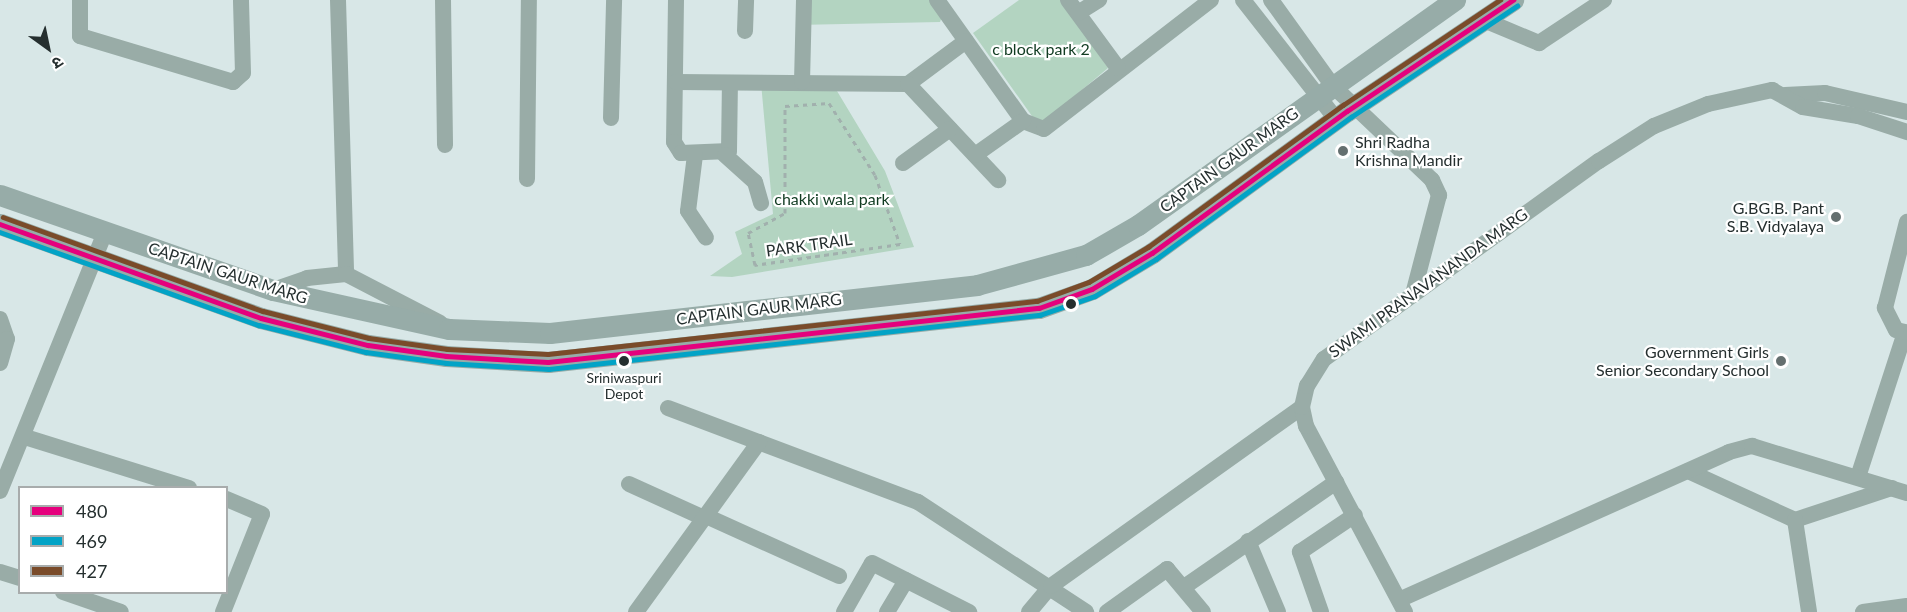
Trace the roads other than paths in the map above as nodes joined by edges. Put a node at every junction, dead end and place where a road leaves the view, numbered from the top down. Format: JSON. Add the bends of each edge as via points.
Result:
{"nodes":[{"id":1,"x":80,"y":0,"type":"edge"},
{"id":2,"x":241,"y":0,"type":"edge"},
{"id":3,"x":338,"y":0,"type":"edge"},
{"id":4,"x":443,"y":0,"type":"edge"},
{"id":5,"x":529,"y":0,"type":"edge"},
{"id":6,"x":614,"y":0,"type":"edge"},
{"id":7,"x":676,"y":0,"type":"edge"},
{"id":8,"x":746,"y":0,"type":"edge"},
{"id":9,"x":804,"y":0,"type":"edge"},
{"id":10,"x":938,"y":0,"type":"edge"},
{"id":11,"x":1099,"y":0,"type":"edge"},
{"id":12,"x":1211,"y":0,"type":"edge"},
{"id":13,"x":1243,"y":0,"type":"edge"},
{"id":14,"x":1270,"y":0,"type":"edge"},
{"id":15,"x":1513,"y":0,"type":"edge"},
{"id":16,"x":1604,"y":0,"type":"edge"},
{"id":17,"x":1445,"y":3,"type":"edge"},
{"id":18,"x":1073,"y":7,"type":"edge"},
{"id":19,"x":1484,"y":20,"type":"junction"},
{"id":20,"x":745,"y":31,"type":"dead end"},
{"id":21,"x":966,"y":41,"type":"junction"},
{"id":22,"x":1118,"y":68,"type":"junction"},
{"id":23,"x":676,"y":82,"type":"junction"},
{"id":24,"x":802,"y":82,"type":"junction"},
{"id":25,"x":730,"y":83,"type":"junction"},
{"id":26,"x":908,"y":84,"type":"junction"},
{"id":27,"x":1325,"y":91,"type":"junction"},
{"id":28,"x":1785,"y":95,"type":"junction"},
{"id":29,"x":1907,"y":112,"type":"edge"},
{"id":30,"x":1344,"y":113,"type":"junction"},
{"id":31,"x":611,"y":118,"type":"dead end"},
{"id":32,"x":1023,"y":121,"type":"junction"},
{"id":33,"x":950,"y":129,"type":"junction"},
{"id":34,"x":1907,"y":132,"type":"edge"},
{"id":35,"x":445,"y":146,"type":"dead end"},
{"id":36,"x":725,"y":154,"type":"junction"},
{"id":37,"x":694,"y":155,"type":"junction"},
{"id":38,"x":975,"y":155,"type":"junction"},
{"id":39,"x":903,"y":163,"type":"dead end"},
{"id":40,"x":527,"y":179,"type":"dead end"},
{"id":41,"x":998,"y":180,"type":"dead end"},
{"id":42,"x":0,"y":195,"type":"edge"},
{"id":43,"x":761,"y":203,"type":"dead end"},
{"id":44,"x":1907,"y":222,"type":"edge"},
{"id":45,"x":0,"y":224,"type":"edge"},
{"id":46,"x":105,"y":232,"type":"junction"},
{"id":47,"x":706,"y":238,"type":"dead end"},
{"id":48,"x":93,"y":257,"type":"junction"},
{"id":49,"x":346,"y":274,"type":"junction"},
{"id":50,"x":273,"y":290,"type":"junction"},
{"id":51,"x":1413,"y":294,"type":"junction"},
{"id":52,"x":0,"y":319,"type":"edge"},
{"id":53,"x":449,"y":328,"type":"junction"},
{"id":54,"x":0,"y":363,"type":"edge"},
{"id":55,"x":1302,"y":407,"type":"junction"},
{"id":56,"x":668,"y":408,"type":"dead end"},
{"id":57,"x":25,"y":437,"type":"junction"},
{"id":58,"x":759,"y":442,"type":"junction"},
{"id":59,"x":1688,"y":471,"type":"junction"},
{"id":60,"x":1858,"y":477,"type":"junction"},
{"id":61,"x":1336,"y":482,"type":"junction"},
{"id":62,"x":628,"y":484,"type":"dead end"},
{"id":63,"x":183,"y":486,"type":"edge"},
{"id":64,"x":0,"y":490,"type":"edge"},
{"id":65,"x":1899,"y":490,"type":"edge"},
{"id":66,"x":228,"y":500,"type":"edge"},
{"id":67,"x":1355,"y":515,"type":"junction"},
{"id":68,"x":705,"y":517,"type":"junction"},
{"id":69,"x":1795,"y":520,"type":"junction"},
{"id":70,"x":1248,"y":541,"type":"junction"},
{"id":71,"x":0,"y":572,"type":"edge"},
{"id":72,"x":839,"y":576,"type":"dead end"},
{"id":73,"x":18,"y":577,"type":"edge"},
{"id":74,"x":906,"y":580,"type":"junction"},
{"id":75,"x":1051,"y":586,"type":"junction"},
{"id":76,"x":1184,"y":587,"type":"junction"},
{"id":77,"x":69,"y":594,"type":"edge"},
{"id":78,"x":1403,"y":606,"type":"edge"},
{"id":79,"x":1907,"y":606,"type":"edge"},
{"id":80,"x":121,"y":612,"type":"edge"},
{"id":81,"x":223,"y":612,"type":"edge"},
{"id":82,"x":636,"y":612,"type":"edge"},
{"id":83,"x":844,"y":612,"type":"edge"},
{"id":84,"x":887,"y":612,"type":"edge"},
{"id":85,"x":969,"y":612,"type":"edge"},
{"id":86,"x":1029,"y":612,"type":"edge"},
{"id":87,"x":1086,"y":612,"type":"edge"},
{"id":88,"x":1107,"y":612,"type":"edge"},
{"id":89,"x":1203,"y":612,"type":"edge"},
{"id":90,"x":1278,"y":612,"type":"edge"},
{"id":91,"x":1321,"y":612,"type":"edge"},
{"id":92,"x":1809,"y":612,"type":"edge"},
{"id":93,"x":1863,"y":612,"type":"edge"}],
"edges":[{"from":1,"to":2,"type":"street","via":[[80,36],[233,82],[243,73]]},
{"from":3,"to":49,"type":"street"},
{"from":4,"to":35,"type":"street"},
{"from":5,"to":40,"type":"street"},
{"from":6,"to":31,"type":"street"},
{"from":7,"to":23,"type":"street"},
{"from":8,"to":20,"type":"street"},
{"from":9,"to":24,"type":"street"},
{"from":10,"to":21,"type":"street"},
{"from":11,"to":18,"type":"street"},
{"from":12,"to":22,"type":"street"},
{"from":13,"to":27,"type":"street"},
{"from":14,"to":27,"type":"street"},
{"from":15,"to":19,"type":"main road","name":"CAPTAIN GAUR MARG"},
{"from":16,"to":19,"type":"street","via":[[1539,43]]},
{"from":17,"to":27,"type":"main road","name":"CAPTAIN GAUR MARG"},
{"from":18,"to":22,"type":"street"},
{"from":19,"to":30,"type":"main road","name":"CAPTAIN GAUR MARG"},
{"from":21,"to":26,"type":"street"},
{"from":21,"to":32,"type":"street"},
{"from":22,"to":32,"type":"street","via":[[1044,129]]},
{"from":23,"to":25,"type":"street"},
{"from":23,"to":37,"type":"street","via":[[675,142],[681,153]]},
{"from":24,"to":25,"type":"street"},
{"from":24,"to":26,"type":"street"},
{"from":25,"to":36,"type":"street","via":[[731,147]]},
{"from":26,"to":33,"type":"street"},
{"from":27,"to":30,"type":"street"},
{"from":27,"to":53,"type":"main road","name":"CAPTAIN GAUR MARG","via":[[1138,225],[1086,255],[1035,272],[976,285],[550,333]]},
{"from":28,"to":29,"type":"street","name":"SWAMI PRANAVANANDA MARG","via":[[1825,93]]},
{"from":28,"to":34,"type":"street","name":"SWAMI PRANAVANANDA MARG","via":[[1803,107],[1858,116]]},
{"from":28,"to":51,"type":"street","name":"SWAMI PRANAVANANDA MARG","via":[[1758,91],[1654,126]]},
{"from":30,"to":48,"type":"main road","name":"CAPTAIN GAUR MARG","via":[[1152,253],[1092,289],[1039,308],[548,362],[446,356],[368,345],[261,318]]},
{"from":30,"to":51,"type":"street","via":[[1432,180],[1440,195]]},
{"from":32,"to":38,"type":"street"},
{"from":33,"to":38,"type":"street"},
{"from":33,"to":39,"type":"street"},
{"from":36,"to":37,"type":"street"},
{"from":36,"to":43,"type":"street","via":[[755,182]]},
{"from":37,"to":47,"type":"street","via":[[688,211]]},
{"from":38,"to":41,"type":"street"},
{"from":42,"to":46,"type":"main road","name":"CAPTAIN GAUR MARG"},
{"from":44,"to":60,"type":"street","via":[[1885,308],[1896,330],[1905,332]]},
{"from":45,"to":48,"type":"main road","name":"CAPTAIN GAUR MARG"},
{"from":46,"to":48,"type":"street"},
{"from":46,"to":50,"type":"main road","name":"CAPTAIN GAUR MARG"},
{"from":48,"to":57,"type":"street"},
{"from":49,"to":50,"type":"street","via":[[307,278]]},
{"from":49,"to":53,"type":"street"},
{"from":50,"to":53,"type":"main road","name":"CAPTAIN GAUR MARG"},
{"from":51,"to":55,"type":"street","name":"SWAMI PRANAVANANDA MARG","via":[[1324,359],[1307,386]]},
{"from":52,"to":54,"type":"street","via":[[7,339]]},
{"from":55,"to":61,"type":"street","via":[[1306,426]]},
{"from":55,"to":75,"type":"street"},
{"from":56,"to":58,"type":"street"},
{"from":57,"to":63,"type":"street"},
{"from":57,"to":64,"type":"street"},
{"from":58,"to":68,"type":"street"},
{"from":58,"to":75,"type":"street","via":[[918,502]]},
{"from":59,"to":60,"type":"street","via":[[1752,447]]},
{"from":59,"to":69,"type":"street"},
{"from":59,"to":78,"type":"street"},
{"from":60,"to":65,"type":"street"},
{"from":61,"to":67,"type":"street"},
{"from":61,"to":70,"type":"street"},
{"from":62,"to":68,"type":"street"},
{"from":65,"to":69,"type":"street"},
{"from":66,"to":81,"type":"street","via":[[262,514]]},
{"from":67,"to":78,"type":"street"},
{"from":67,"to":91,"type":"street","via":[[1300,552]]},
{"from":68,"to":72,"type":"street"},
{"from":68,"to":82,"type":"street"},
{"from":69,"to":92,"type":"street"},
{"from":70,"to":76,"type":"street"},
{"from":70,"to":90,"type":"street"},
{"from":71,"to":73,"type":"street"},
{"from":74,"to":83,"type":"street","via":[[872,563]]},
{"from":74,"to":84,"type":"street"},
{"from":74,"to":85,"type":"street"},
{"from":75,"to":86,"type":"street"},
{"from":75,"to":87,"type":"street"},
{"from":76,"to":88,"type":"street","via":[[1167,569]]},
{"from":76,"to":89,"type":"street"},
{"from":77,"to":80,"type":"street"},
{"from":79,"to":93,"type":"street"}]}
